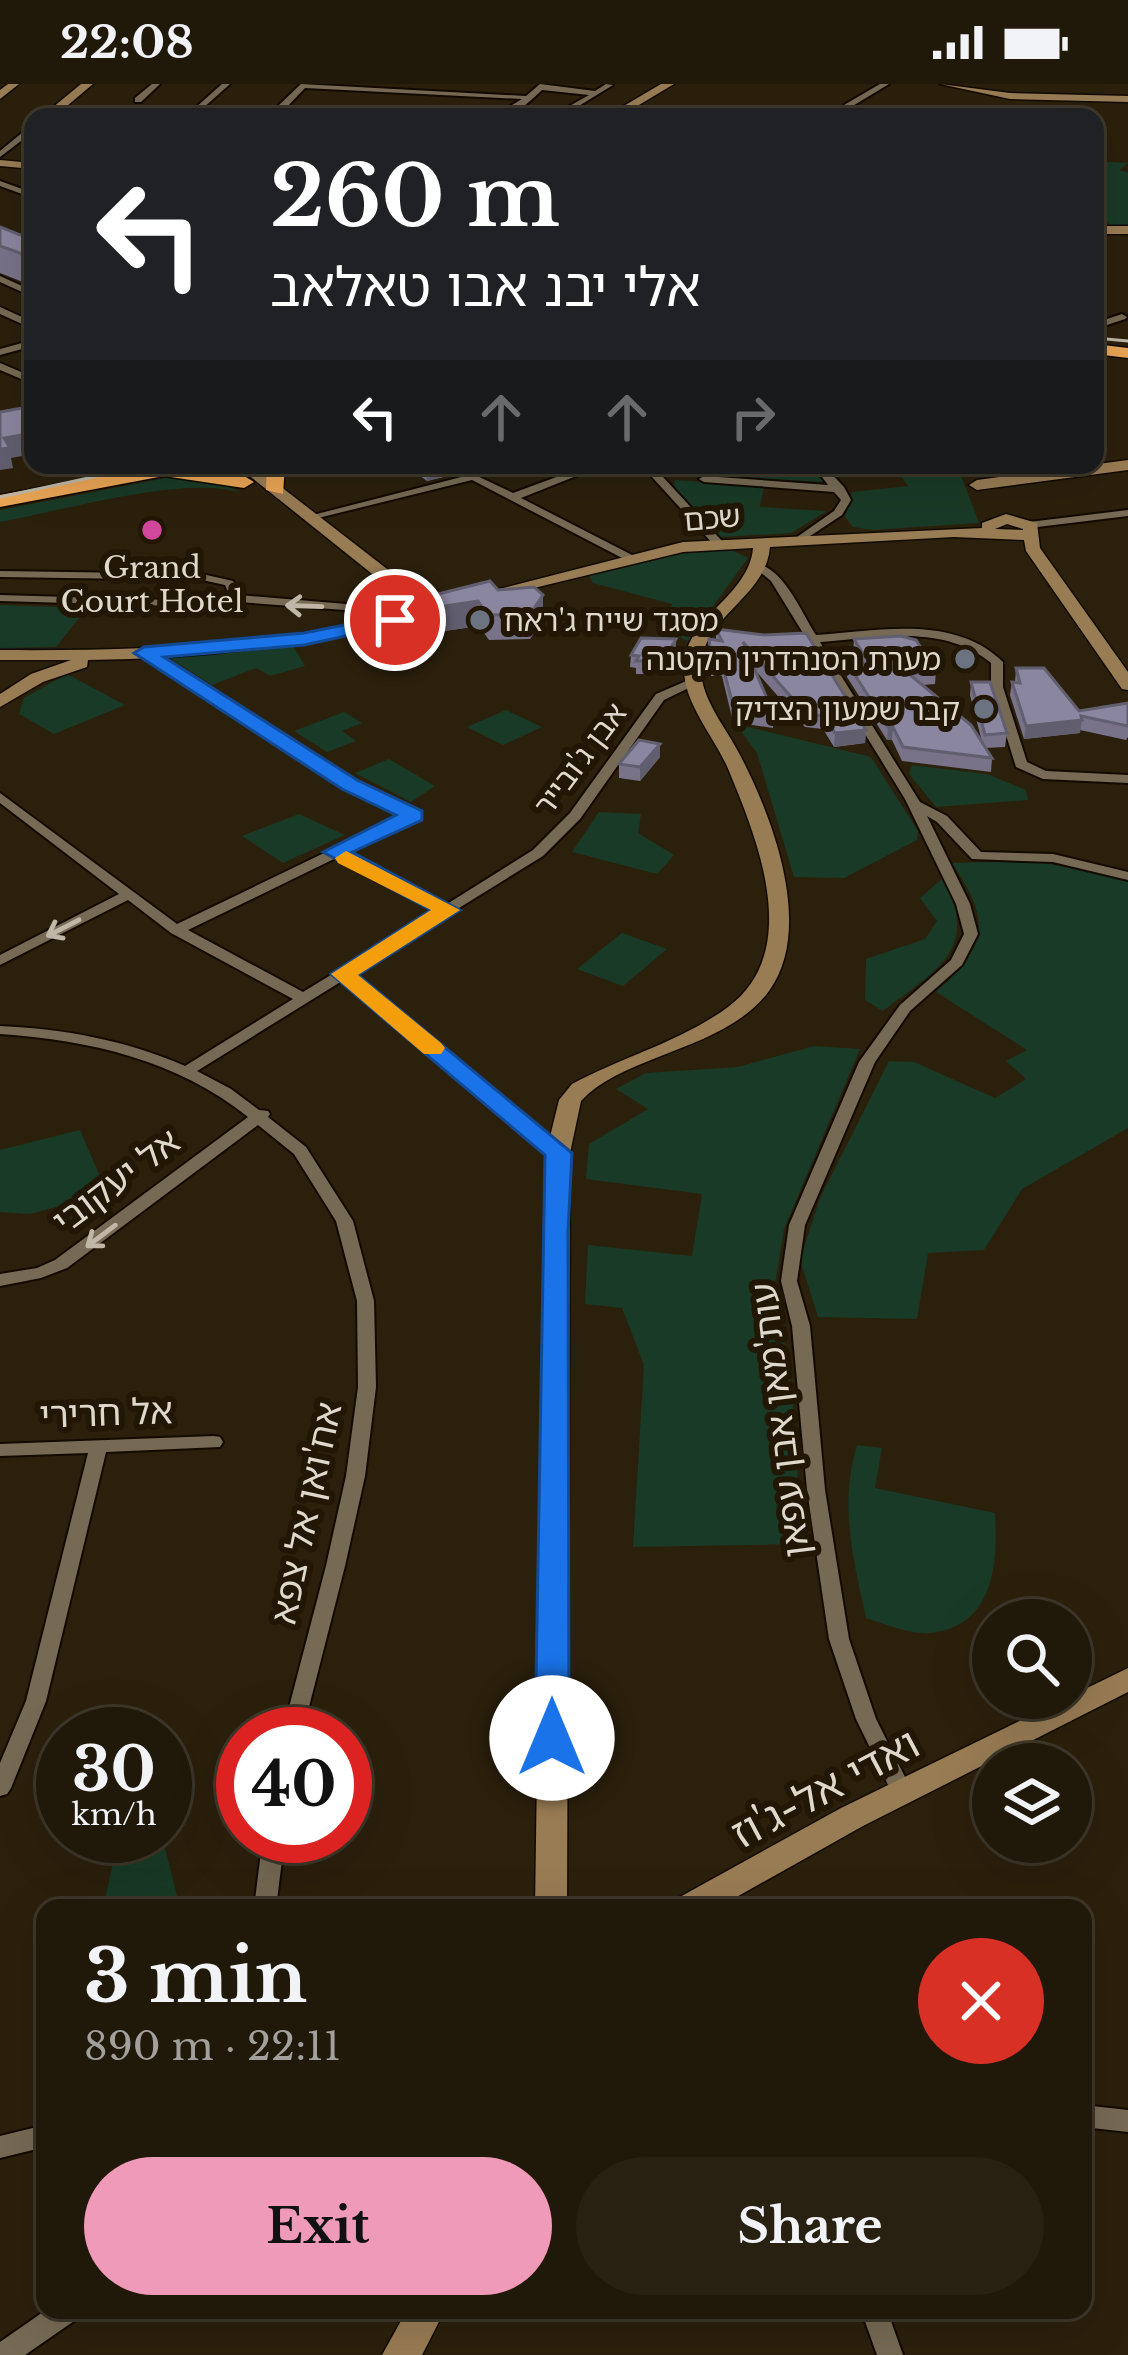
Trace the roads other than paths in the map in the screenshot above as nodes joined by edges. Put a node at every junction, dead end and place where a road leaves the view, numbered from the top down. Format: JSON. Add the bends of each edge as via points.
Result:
{"nodes":[{"id":1,"x":14,"y":84,"type":"edge"},
{"id":2,"x":88,"y":84,"type":"edge"},
{"id":3,"x":156,"y":84,"type":"edge"},
{"id":4,"x":226,"y":84,"type":"edge"},
{"id":5,"x":884,"y":84,"type":"edge"},
{"id":6,"x":945,"y":84,"type":"edge"},
{"id":7,"x":968,"y":84,"type":"edge"},
{"id":8,"x":305,"y":85,"type":"edge"},
{"id":9,"x":609,"y":85,"type":"edge"},
{"id":10,"x":676,"y":85,"type":"edge"},
{"id":11,"x":542,"y":86,"type":"edge"},
{"id":12,"x":389,"y":87,"type":"edge"},
{"id":13,"x":595,"y":93,"type":"junction"},
{"id":14,"x":1128,"y":95,"type":"edge"},
{"id":15,"x":523,"y":97,"type":"junction"},
{"id":16,"x":1096,"y":99,"type":"junction"},
{"id":17,"x":1,"y":100,"type":"edge"},
{"id":18,"x":138,"y":100,"type":"dead end"},
{"id":19,"x":848,"y":105,"type":"dead end"},
{"id":20,"x":282,"y":107,"type":"dead end"},
{"id":21,"x":58,"y":108,"type":"edge"},
{"id":22,"x":199,"y":108,"type":"edge"},
{"id":23,"x":515,"y":108,"type":"edge"},
{"id":24,"x":571,"y":108,"type":"edge"},
{"id":25,"x":629,"y":108,"type":"edge"},
{"id":26,"x":643,"y":108,"type":"edge"},
{"id":27,"x":24,"y":139,"type":"edge"},
{"id":28,"x":0,"y":159,"type":"edge"},
{"id":29,"x":1122,"y":317,"type":"dead end"},
{"id":30,"x":1104,"y":323,"type":"edge"},
{"id":31,"x":40,"y":474,"type":"edge"},
{"id":32,"x":142,"y":474,"type":"edge"},
{"id":33,"x":244,"y":474,"type":"edge"},
{"id":34,"x":246,"y":474,"type":"edge"},
{"id":35,"x":277,"y":474,"type":"edge"},
{"id":36,"x":574,"y":474,"type":"edge"},
{"id":37,"x":654,"y":474,"type":"edge"},
{"id":38,"x":827,"y":474,"type":"edge"},
{"id":39,"x":972,"y":474,"type":"edge"},
{"id":40,"x":1060,"y":474,"type":"edge"},
{"id":41,"x":704,"y":479,"type":"dead end"},
{"id":42,"x":0,"y":482,"type":"edge"},
{"id":43,"x":976,"y":485,"type":"junction"},
{"id":44,"x":840,"y":488,"type":"junction"},
{"id":45,"x":277,"y":490,"type":"junction"},
{"id":46,"x":517,"y":496,"type":"junction"},
{"id":47,"x":0,"y":501,"type":"edge"},
{"id":48,"x":1128,"y":513,"type":"edge"},
{"id":49,"x":310,"y":517,"type":"junction"},
{"id":50,"x":991,"y":527,"type":"junction"},
{"id":51,"x":1026,"y":538,"type":"junction"},
{"id":52,"x":801,"y":539,"type":"junction"},
{"id":53,"x":718,"y":543,"type":"junction"},
{"id":54,"x":760,"y":553,"type":"junction"},
{"id":55,"x":629,"y":558,"type":"junction"},
{"id":56,"x":0,"y":574,"type":"edge"},
{"id":57,"x":0,"y":598,"type":"edge"},
{"id":58,"x":228,"y":598,"type":"junction"},
{"id":59,"x":382,"y":604,"type":"junction"},
{"id":60,"x":417,"y":606,"type":"junction"},
{"id":61,"x":342,"y":632,"type":"junction"},
{"id":62,"x":812,"y":639,"type":"junction"},
{"id":63,"x":144,"y":653,"type":"junction"},
{"id":64,"x":0,"y":655,"type":"edge"},
{"id":65,"x":118,"y":656,"type":"junction"},
{"id":66,"x":1127,"y":676,"type":"edge"},
{"id":67,"x":695,"y":682,"type":"junction"},
{"id":68,"x":0,"y":702,"type":"edge"},
{"id":69,"x":1021,"y":764,"type":"junction"},
{"id":70,"x":1128,"y":779,"type":"edge"},
{"id":71,"x":1022,"y":786,"type":"dead end"},
{"id":72,"x":0,"y":797,"type":"edge"},
{"id":73,"x":914,"y":804,"type":"junction"},
{"id":74,"x":334,"y":852,"type":"junction"},
{"id":75,"x":1128,"y":876,"type":"edge"},
{"id":76,"x":127,"y":895,"type":"junction"},
{"id":77,"x":448,"y":910,"type":"junction"},
{"id":78,"x":176,"y":930,"type":"junction"},
{"id":79,"x":0,"y":961,"type":"edge"},
{"id":80,"x":343,"y":974,"type":"junction"},
{"id":81,"x":303,"y":998,"type":"junction"},
{"id":82,"x":0,"y":1030,"type":"edge"},
{"id":83,"x":187,"y":1071,"type":"junction"},
{"id":84,"x":262,"y":1114,"type":"junction"},
{"id":85,"x":558,"y":1153,"type":"junction"},
{"id":86,"x":0,"y":1280,"type":"edge"},
{"id":87,"x":214,"y":1442,"type":"dead end"},
{"id":88,"x":99,"y":1445,"type":"junction"},
{"id":89,"x":0,"y":1450,"type":"edge"},
{"id":90,"x":1128,"y":1679,"type":"edge"},
{"id":91,"x":299,"y":1707,"type":"edge"},
{"id":92,"x":0,"y":1788,"type":"edge"},
{"id":93,"x":902,"y":1792,"type":"junction"},
{"id":94,"x":271,"y":1863,"type":"edge"},
{"id":95,"x":266,"y":1899,"type":"edge"},
{"id":96,"x":551,"y":1899,"type":"edge"},
{"id":97,"x":706,"y":1899,"type":"edge"},
{"id":98,"x":1092,"y":2117,"type":"edge"},
{"id":99,"x":1128,"y":2121,"type":"edge"},
{"id":100,"x":36,"y":2138,"type":"edge"},
{"id":101,"x":0,"y":2147,"type":"edge"},
{"id":102,"x":55,"y":2319,"type":"edge"},
{"id":103,"x":422,"y":2319,"type":"edge"},
{"id":104,"x":877,"y":2319,"type":"edge"},
{"id":105,"x":3,"y":2355,"type":"edge"},
{"id":106,"x":400,"y":2355,"type":"edge"},
{"id":107,"x":890,"y":2355,"type":"edge"}],
"edges":[{"from":1,"to":17,"type":"street"},
{"from":2,"to":21,"type":"street"},
{"from":3,"to":18,"type":"street"},
{"from":4,"to":22,"type":"street"},
{"from":5,"to":19,"type":"street"},
{"from":6,"to":16,"type":"street"},
{"from":7,"to":16,"type":"street"},
{"from":8,"to":12,"type":"street"},
{"from":8,"to":20,"type":"street"},
{"from":9,"to":13,"type":"street"},
{"from":10,"to":25,"type":"street"},
{"from":10,"to":26,"type":"street"},
{"from":11,"to":13,"type":"street"},
{"from":11,"to":15,"type":"street"},
{"from":12,"to":15,"type":"street"},
{"from":13,"to":24,"type":"street"},
{"from":14,"to":16,"type":"street"},
{"from":15,"to":23,"type":"street"},
{"from":27,"to":28,"type":"street"},
{"from":29,"to":30,"type":"street"},
{"from":31,"to":42,"type":"highway"},
{"from":32,"to":47,"type":"highway"},
{"from":33,"to":59,"type":"street","via":[[370,580]]},
{"from":34,"to":45,"type":"street"},
{"from":35,"to":45,"type":"highway"},
{"from":36,"to":46,"type":"street"},
{"from":37,"to":53,"type":"street"},
{"from":38,"to":44,"type":"street"},
{"from":39,"to":43,"type":"street"},
{"from":40,"to":43,"type":"street"},
{"from":41,"to":44,"type":"street"},
{"from":43,"to":50,"type":"street"},
{"from":44,"to":52,"type":"street","via":[[846,500],[838,513]]},
{"from":45,"to":49,"type":"street"},
{"from":46,"to":49,"type":"street","via":[[463,478]]},
{"from":46,"to":55,"type":"street"},
{"from":48,"to":51,"type":"street"},
{"from":49,"to":60,"type":"street"},
{"from":50,"to":51,"type":"street","name":"שכם"},
{"from":50,"to":52,"type":"street","name":"שכם"},
{"from":51,"to":66,"type":"street"},
{"from":52,"to":54,"type":"street","name":"שכם"},
{"from":53,"to":54,"type":"street","name":"שכם"},
{"from":53,"to":55,"type":"street","name":"שכם"},
{"from":54,"to":62,"type":"street","name":"עות'מאן אבן עפאן"},
{"from":54,"to":67,"type":"street","via":[[699,644]]},
{"from":55,"to":60,"type":"street","name":"שכם"},
{"from":56,"to":58,"type":"street","via":[[202,577],[235,587]]},
{"from":57,"to":58,"type":"street"},
{"from":59,"to":58,"type":"street","one_way":true},
{"from":59,"to":60,"type":"street","via":[[389,616]]},
{"from":59,"to":61,"type":"street","name":"שכם","via":[[364,624]]},
{"from":60,"to":61,"type":"street","name":"שכם"},
{"from":61,"to":63,"type":"street","name":"שכם"},
{"from":62,"to":69,"type":"street","via":[[935,635],[986,651],[997,662]]},
{"from":62,"to":73,"type":"street","name":"עות'מאן אבן עפאן"},
{"from":63,"to":65,"type":"street","name":"שכם"},
{"from":63,"to":74,"type":"street","via":[[349,784],[414,815]]},
{"from":64,"to":65,"type":"street","name":"שכם"},
{"from":65,"to":68,"type":"street","via":[[57,670]]},
{"from":67,"to":77,"type":"street","name":"אבן ג'ובייר","via":[[660,697],[551,841]]},
{"from":67,"to":85,"type":"street","via":[[748,795],[778,894],[775,957],[740,1008],[580,1089],[569,1100]]},
{"from":69,"to":70,"type":"street","via":[[1043,775]]},
{"from":69,"to":71,"type":"street"},
{"from":72,"to":76,"type":"street"},
{"from":73,"to":75,"type":"street","via":[[942,819],[977,856],[1053,859]]},
{"from":73,"to":93,"type":"street","name":"עות'מאן אבן עפאן","via":[[971,934],[957,962],[905,1008],[867,1062],[797,1225],[789,1280],[839,1639]]},
{"from":74,"to":77,"type":"street"},
{"from":74,"to":78,"type":"street"},
{"from":76,"to":78,"type":"street"},
{"from":76,"to":79,"type":"street","one_way":true},
{"from":77,"to":80,"type":"street","name":"אבן ג'ובייר"},
{"from":78,"to":81,"type":"street"},
{"from":80,"to":81,"type":"street","name":"אבן ג'ובייר"},
{"from":80,"to":85,"type":"street"},
{"from":81,"to":83,"type":"street","name":"אבן ג'ובייר"},
{"from":82,"to":83,"type":"street","name":"אח'ואן אל צפא","via":[[92,1040]]},
{"from":83,"to":84,"type":"street","name":"אח'ואן אל צפא"},
{"from":84,"to":86,"type":"street","name":"אל יעקובי","one_way":true,"via":[[74,1256]]},
{"from":84,"to":91,"type":"street","name":"אח'ואן אל צפא","via":[[288,1133],[328,1190],[356,1257],[370,1334],[355,1490]]},
{"from":85,"to":96,"type":"street"},
{"from":87,"to":88,"type":"street","name":"אל חרירי"},
{"from":88,"to":89,"type":"street","name":"אל חרירי"},
{"from":88,"to":92,"type":"street","via":[[36,1701]]},
{"from":90,"to":93,"type":"street","name":"ואדי אל-ג'וז"},
{"from":93,"to":97,"type":"street","name":"ואדי אל-ג'וז"},
{"from":94,"to":95,"type":"street"},
{"from":98,"to":99,"type":"street"},
{"from":100,"to":101,"type":"street"},
{"from":102,"to":105,"type":"street"},
{"from":103,"to":106,"type":"street"},
{"from":104,"to":107,"type":"street"}]}
